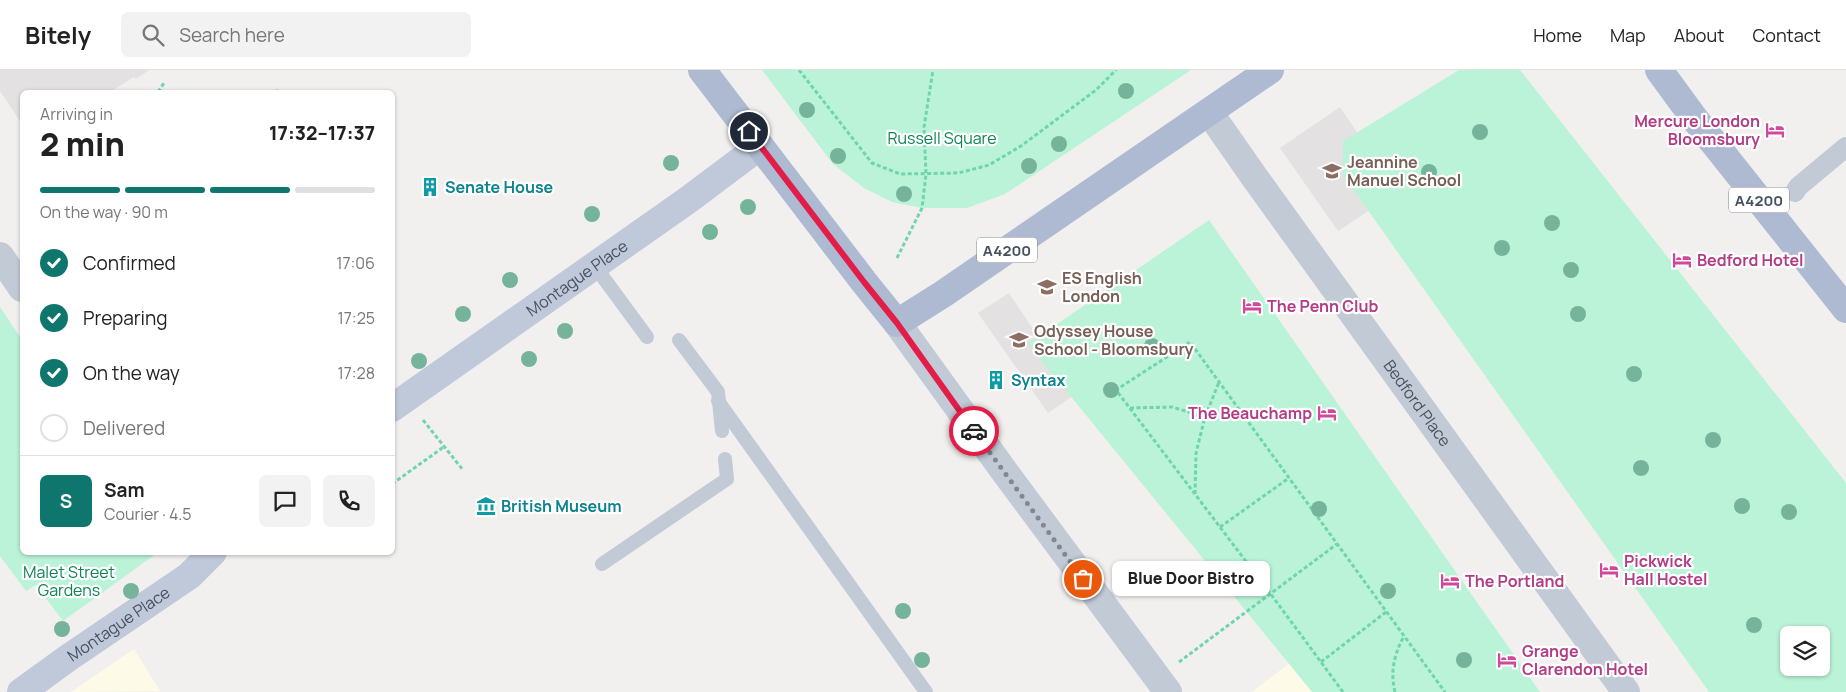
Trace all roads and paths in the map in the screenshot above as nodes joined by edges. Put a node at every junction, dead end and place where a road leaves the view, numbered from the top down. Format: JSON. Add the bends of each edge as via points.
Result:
{"nodes":[{"id":1,"x":702,"y":70,"type":"edge"},
{"id":2,"x":799,"y":70,"type":"edge"},
{"id":3,"x":932,"y":70,"type":"edge"},
{"id":4,"x":1116,"y":70,"type":"edge"},
{"id":5,"x":1270,"y":70,"type":"edge"},
{"id":6,"x":1659,"y":70,"type":"edge"},
{"id":7,"x":164,"y":83,"type":"dead end"},
{"id":8,"x":159,"y":90,"type":"edge"},
{"id":9,"x":1209,"y":112,"type":"junction"},
{"id":10,"x":760,"y":146,"type":"junction"},
{"id":11,"x":1846,"y":147,"type":"edge"},
{"id":12,"x":926,"y":174,"type":"junction"},
{"id":13,"x":1795,"y":192,"type":"dead end"},
{"id":14,"x":0,"y":256,"type":"edge"},
{"id":15,"x":897,"y":258,"type":"dead end"},
{"id":16,"x":594,"y":265,"type":"junction"},
{"id":17,"x":20,"y":285,"type":"edge"},
{"id":18,"x":1846,"y":309,"type":"edge"},
{"id":19,"x":897,"y":323,"type":"junction"},
{"id":20,"x":647,"y":337,"type":"dead end"},
{"id":21,"x":679,"y":340,"type":"dead end"},
{"id":22,"x":1219,"y":382,"type":"junction"},
{"id":23,"x":718,"y":401,"type":"junction"},
{"id":24,"x":395,"y":406,"type":"edge"},
{"id":25,"x":1130,"y":408,"type":"junction"},
{"id":26,"x":1205,"y":417,"type":"junction"},
{"id":27,"x":424,"y":421,"type":"dead end"},
{"id":28,"x":722,"y":431,"type":"dead end"},
{"id":29,"x":445,"y":446,"type":"junction"},
{"id":30,"x":725,"y":460,"type":"dead end"},
{"id":31,"x":463,"y":470,"type":"dead end"},
{"id":32,"x":1289,"y":478,"type":"junction"},
{"id":33,"x":395,"y":482,"type":"edge"},
{"id":34,"x":1195,"y":494,"type":"junction"},
{"id":35,"x":1220,"y":527,"type":"junction"},
{"id":36,"x":1337,"y":544,"type":"junction"},
{"id":37,"x":209,"y":555,"type":"edge"},
{"id":38,"x":602,"y":564,"type":"dead end"},
{"id":39,"x":1270,"y":592,"type":"junction"},
{"id":40,"x":1386,"y":612,"type":"junction"},
{"id":41,"x":1404,"y":636,"type":"junction"},
{"id":42,"x":1321,"y":662,"type":"junction"},
{"id":43,"x":1163,"y":685,"type":"edge"},
{"id":44,"x":22,"y":692,"type":"edge"},
{"id":45,"x":926,"y":692,"type":"edge"},
{"id":46,"x":1343,"y":692,"type":"edge"},
{"id":47,"x":1395,"y":692,"type":"edge"},
{"id":48,"x":1445,"y":692,"type":"edge"},
{"id":49,"x":1626,"y":692,"type":"edge"}],
"edges":[{"from":1,"to":10,"type":"main road"},
{"from":2,"to":12,"type":"path","via":[[872,163],[900,174]]},
{"from":3,"to":12,"type":"path","via":[[924,127]]},
{"from":4,"to":12,"type":"path","via":[[1096,90],[1021,146],[989,165],[958,173]]},
{"from":5,"to":9,"type":"main road","number":"A4200"},
{"from":6,"to":18,"type":"main road","number":"A4200"},
{"from":7,"to":8,"type":"path"},
{"from":9,"to":19,"type":"main road","number":"A4200"},
{"from":9,"to":49,"type":"street","name":"Bedford Place"},
{"from":10,"to":16,"type":"main road","name":"Montague Place"},
{"from":10,"to":19,"type":"main road"},
{"from":11,"to":13,"type":"street","via":[[1798,186]]},
{"from":12,"to":15,"type":"path","via":[[922,208]]},
{"from":14,"to":17,"type":"street"},
{"from":16,"to":20,"type":"lane"},
{"from":16,"to":24,"type":"main road","name":"Montague Place"},
{"from":19,"to":43,"type":"street"},
{"from":21,"to":23,"type":"lane","via":[[718,392]]},
{"from":22,"to":25,"type":"path","via":[[1190,342],[1116,390]]},
{"from":22,"to":26,"type":"path"},
{"from":22,"to":32,"type":"path"},
{"from":23,"to":28,"type":"lane"},
{"from":23,"to":45,"type":"lane"},
{"from":25,"to":26,"type":"path","via":[[1172,407]]},
{"from":25,"to":34,"type":"path"},
{"from":26,"to":34,"type":"path","via":[[1196,453]]},
{"from":27,"to":29,"type":"path"},
{"from":29,"to":31,"type":"path"},
{"from":29,"to":33,"type":"path"},
{"from":30,"to":38,"type":"lane","via":[[727,479]]},
{"from":32,"to":35,"type":"path"},
{"from":32,"to":36,"type":"path"},
{"from":34,"to":35,"type":"path"},
{"from":35,"to":39,"type":"path"},
{"from":36,"to":39,"type":"path"},
{"from":36,"to":40,"type":"path"},
{"from":37,"to":44,"type":"main road","name":"Montague Place","via":[[189,576]]},
{"from":39,"to":42,"type":"path"},
{"from":39,"to":43,"type":"path"},
{"from":40,"to":41,"type":"path"},
{"from":40,"to":42,"type":"path"},
{"from":41,"to":47,"type":"path","via":[[1395,653],[1392,670]]},
{"from":41,"to":48,"type":"path"},
{"from":42,"to":46,"type":"path"}]}
